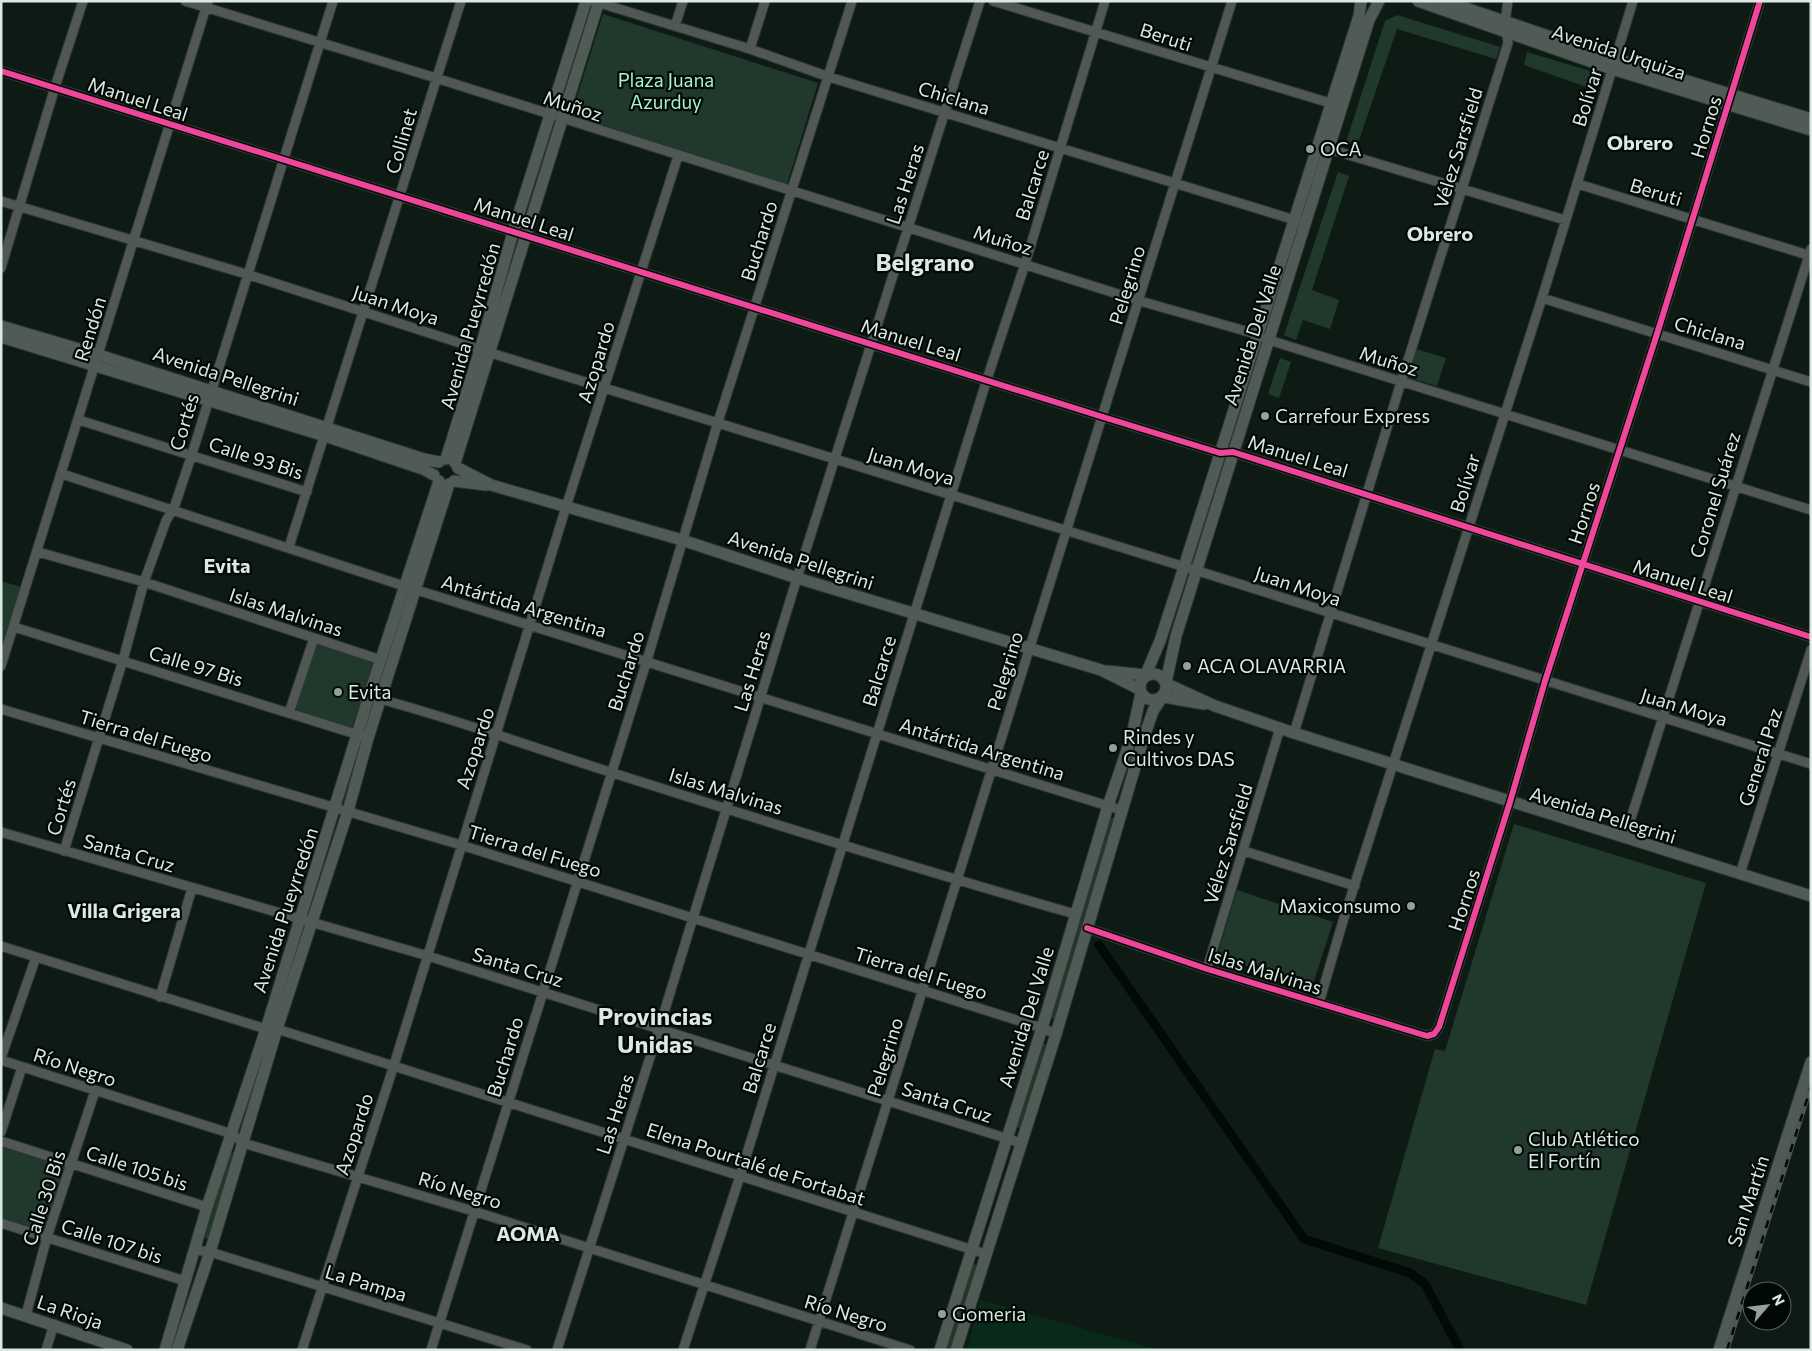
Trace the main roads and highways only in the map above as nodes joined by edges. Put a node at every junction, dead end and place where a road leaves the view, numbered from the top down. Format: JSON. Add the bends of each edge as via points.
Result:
{"nodes":[{"id":1,"x":586,"y":1,"type":"edge"},
{"id":2,"x":1361,"y":1,"type":"edge"},
{"id":3,"x":1379,"y":1,"type":"edge"},
{"id":4,"x":1418,"y":1,"type":"edge"},
{"id":5,"x":1445,"y":1,"type":"edge"},
{"id":6,"x":597,"y":2,"type":"edge"},
{"id":7,"x":1614,"y":64,"type":"junction"},
{"id":8,"x":1730,"y":100,"type":"junction"},
{"id":9,"x":1811,"y":119,"type":"edge"},
{"id":10,"x":1811,"y":130,"type":"edge"},
{"id":11,"x":1,"y":326,"type":"edge"},
{"id":12,"x":1,"y":337,"type":"edge"},
{"id":13,"x":485,"y":351,"type":"junction"},
{"id":14,"x":98,"y":360,"type":"junction"},
{"id":15,"x":326,"y":432,"type":"junction"},
{"id":16,"x":450,"y":463,"type":"junction"},
{"id":17,"x":444,"y":480,"type":"junction"},
{"id":18,"x":490,"y":485,"type":"junction"},
{"id":19,"x":409,"y":588,"type":"junction"},
{"id":20,"x":1101,"y":670,"type":"junction"},
{"id":21,"x":1145,"y":675,"type":"junction"},
{"id":22,"x":1167,"y":683,"type":"junction"},
{"id":23,"x":1140,"y":691,"type":"junction"},
{"id":24,"x":374,"y":698,"type":"junction"},
{"id":25,"x":1162,"y":698,"type":"junction"},
{"id":26,"x":1215,"y":706,"type":"junction"},
{"id":27,"x":362,"y":736,"type":"junction"},
{"id":28,"x":1811,"y":896,"type":"edge"},
{"id":29,"x":306,"y":920,"type":"junction"},
{"id":30,"x":271,"y":1029,"type":"junction"},
{"id":31,"x":1811,"y":1062,"type":"edge"},
{"id":32,"x":247,"y":1082,"type":"junction"},
{"id":33,"x":259,"y":1086,"type":"junction"},
{"id":34,"x":1,"y":1308,"type":"edge"},
{"id":35,"x":127,"y":1350,"type":"edge"},
{"id":36,"x":165,"y":1350,"type":"edge"},
{"id":37,"x":177,"y":1350,"type":"edge"},
{"id":38,"x":940,"y":1350,"type":"edge"},
{"id":39,"x":956,"y":1350,"type":"edge"},
{"id":40,"x":1719,"y":1350,"type":"edge"}],
"edges":[{"from":1,"to":13,"type":"main road","name":"Avenida Pueyrredón","via":[[513,232]]},
{"from":2,"to":21,"type":"main road","name":"Avenida Del Valle","via":[[1184,567],[1160,641]]},
{"from":3,"to":22,"type":"main road","name":"Avenida Del Valle","via":[[1369,20],[1233,452],[1176,636]]},
{"from":4,"to":7,"type":"main road","name":"Avenida Urquiza","via":[[1507,34]]},
{"from":5,"to":7,"type":"main road","name":"Avenida Urquiza","via":[[1505,20]]},
{"from":6,"to":13,"type":"main road","name":"Avenida Pueyrredón","via":[[564,120]]},
{"from":7,"to":8,"type":"main road","name":"Avenida Urquiza"},
{"from":8,"to":9,"type":"main road","name":"Avenida Urquiza"},
{"from":8,"to":10,"type":"main road","name":"Avenida Urquiza"},
{"from":11,"to":14,"type":"main road","name":"Avenida Pellegrini"},
{"from":12,"to":14,"type":"main road","name":"Avenida Pellegrini"},
{"from":13,"to":16,"type":"main road","name":"Avenida Pueyrredón"},
{"from":14,"to":15,"type":"main road","name":"Avenida Pellegrini"},
{"from":15,"to":16,"type":"main road","name":"Avenida Pellegrini"},
{"from":15,"to":17,"type":"main road","name":"Avenida Pellegrini"},
{"from":16,"to":17,"type":"main road","via":[[458,475]]},
{"from":16,"to":17,"type":"main road","via":[[435,466]]},
{"from":16,"to":18,"type":"main road","name":"Avenida Pellegrini"},
{"from":17,"to":18,"type":"main road","name":"Avenida Pellegrini"},
{"from":17,"to":19,"type":"main road","name":"Avenida Pueyrredón"},
{"from":18,"to":20,"type":"main road","name":"Avenida Pellegrini","via":[[682,540]]},
{"from":19,"to":24,"type":"main road","name":"Avenida Pueyrredón"},
{"from":19,"to":24,"type":"main road","name":"Avenida Pueyrredón","via":[[380,660]]},
{"from":20,"to":21,"type":"main road","name":"Avenida Pellegrini"},
{"from":20,"to":23,"type":"main road","name":"Avenida Pellegrini"},
{"from":21,"to":22,"type":"main road","via":[[1158,676]]},
{"from":21,"to":23,"type":"main road","via":[[1141,678]]},
{"from":22,"to":25,"type":"main road","via":[[1167,692]]},
{"from":22,"to":26,"type":"main road","name":"Avenida Pellegrini"},
{"from":23,"to":25,"type":"main road","via":[[1151,698]]},
{"from":23,"to":38,"type":"main road","name":"Avenida Del Valle","via":[[1132,735]]},
{"from":24,"to":27,"type":"main road","name":"Avenida Pueyrredón"},
{"from":25,"to":26,"type":"main road","name":"Avenida Pellegrini"},
{"from":25,"to":39,"type":"main road","name":"Avenida Del Valle","via":[[1153,710],[1121,810],[1056,1034]]},
{"from":26,"to":28,"type":"main road","name":"Avenida Pellegrini"},
{"from":27,"to":29,"type":"main road","name":"Avenida Pueyrredón","via":[[336,809]]},
{"from":27,"to":29,"type":"main road","name":"Avenida Pueyrredón","via":[[348,812]]},
{"from":29,"to":30,"type":"main road","name":"Avenida Pueyrredón"},
{"from":30,"to":32,"type":"main road","name":"Avenida Pueyrredón"},
{"from":30,"to":33,"type":"main road","name":"Avenida Pueyrredón"},
{"from":31,"to":40,"type":"main road","name":"San Martín"},
{"from":32,"to":33,"type":"main road"},
{"from":32,"to":36,"type":"main road","name":"Avenida Pueyrredón"},
{"from":33,"to":37,"type":"main road","name":"Avenida Pueyrredón"},
{"from":34,"to":35,"type":"main road","name":"La Rioja"}]}
